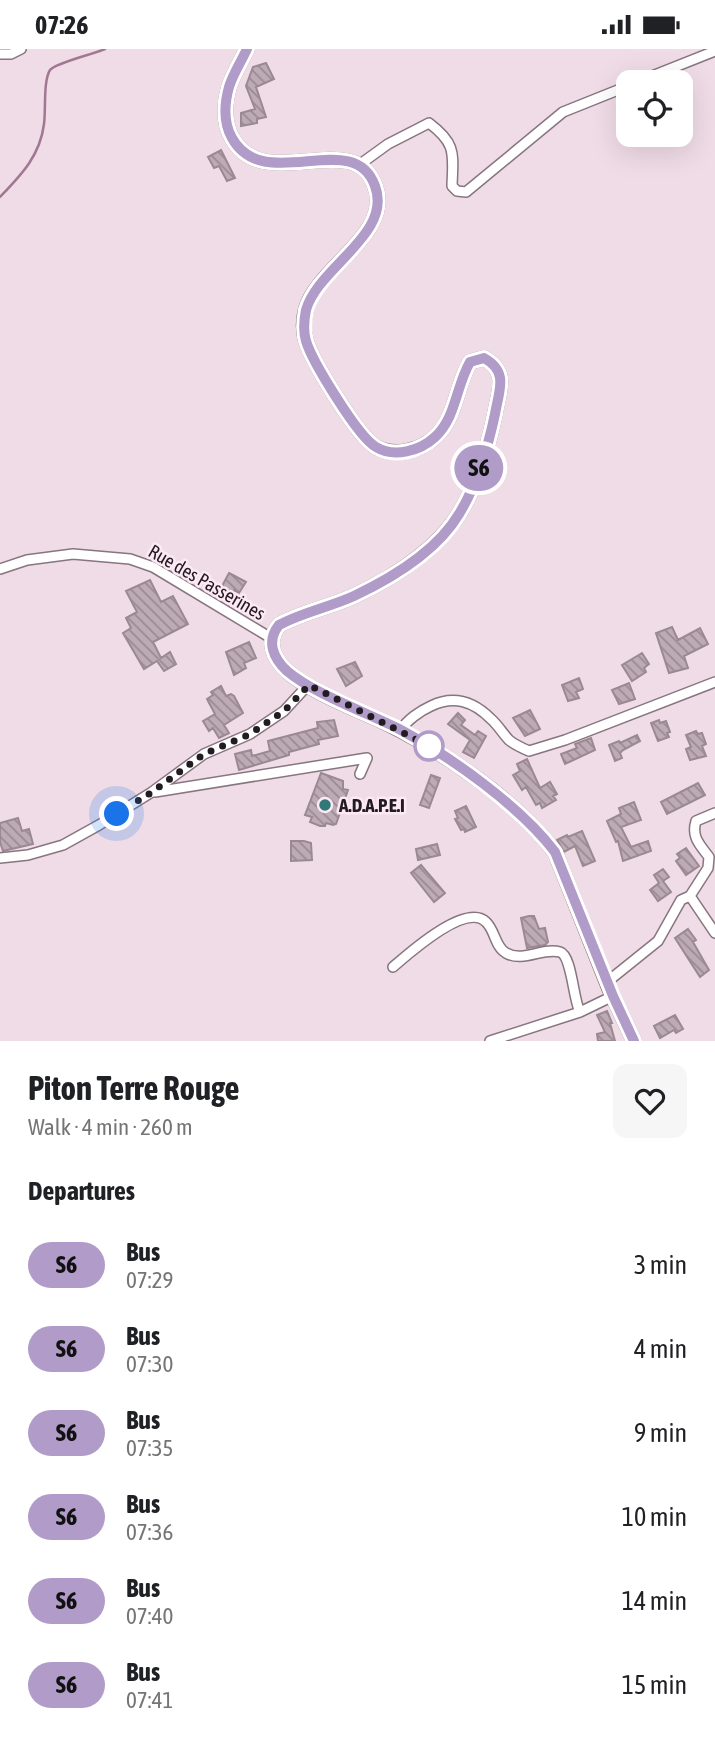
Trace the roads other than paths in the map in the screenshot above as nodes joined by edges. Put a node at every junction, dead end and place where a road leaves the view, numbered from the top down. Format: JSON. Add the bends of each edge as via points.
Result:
{"nodes":[{"id":1,"x":21,"y":49,"type":"edge"},
{"id":2,"x":247,"y":49,"type":"edge"},
{"id":3,"x":715,"y":51,"type":"edge"},
{"id":4,"x":0,"y":54,"type":"edge"},
{"id":5,"x":667,"y":70,"type":"edge"},
{"id":6,"x":616,"y":91,"type":"edge"},
{"id":7,"x":359,"y":165,"type":"junction"},
{"id":8,"x":0,"y":569,"type":"edge"},
{"id":9,"x":271,"y":639,"type":"junction"},
{"id":10,"x":715,"y":682,"type":"edge"},
{"id":11,"x":309,"y":685,"type":"junction"},
{"id":12,"x":401,"y":730,"type":"junction"},
{"id":13,"x":360,"y":774,"type":"dead end"},
{"id":14,"x":152,"y":792,"type":"junction"},
{"id":15,"x":715,"y":813,"type":"edge"},
{"id":16,"x":0,"y":858,"type":"edge"},
{"id":17,"x":690,"y":896,"type":"junction"},
{"id":18,"x":715,"y":933,"type":"edge"},
{"id":19,"x":393,"y":967,"type":"dead end"},
{"id":20,"x":607,"y":982,"type":"junction"},
{"id":21,"x":613,"y":996,"type":"junction"},
{"id":22,"x":580,"y":1012,"type":"junction"},
{"id":23,"x":489,"y":1041,"type":"edge"},
{"id":24,"x":634,"y":1041,"type":"edge"}],
"edges":[{"from":1,"to":4,"type":"street"},
{"from":2,"to":7,"type":"main road","via":[[225,102],[234,142],[245,154],[272,164],[330,159]]},
{"from":3,"to":5,"type":"street"},
{"from":6,"to":7,"type":"street","via":[[563,112],[466,192],[452,186],[453,152],[444,134],[429,123],[387,144]]},
{"from":7,"to":9,"type":"main road","via":[[372,177],[377,190],[374,219],[364,237],[314,291],[304,324],[312,355],[356,427],[376,447],[409,452],[424,446],[444,427],[470,362],[484,358],[494,364],[502,380],[485,451],[459,515],[445,533],[383,581],[290,619],[279,625]]},
{"from":8,"to":9,"type":"street","name":"Rue des Passerines","via":[[73,554],[130,559],[153,567]]},
{"from":9,"to":11,"type":"main road","via":[[276,658]]},
{"from":10,"to":12,"type":"street","via":[[529,751],[510,741],[490,717],[458,700],[446,699],[427,708]]},
{"from":11,"to":12,"type":"main road"},
{"from":11,"to":14,"type":"street","via":[[284,711],[250,734],[204,754]]},
{"from":12,"to":20,"type":"main road","via":[[446,757],[543,836],[555,852]]},
{"from":13,"to":14,"type":"street","via":[[367,758]]},
{"from":14,"to":16,"type":"street","via":[[63,845]]},
{"from":15,"to":17,"type":"street","via":[[696,821],[693,831],[709,857],[709,868]]},
{"from":17,"to":18,"type":"street"},
{"from":17,"to":20,"type":"street","via":[[681,900],[658,941]]},
{"from":19,"to":22,"type":"street","via":[[453,922],[481,919],[509,955],[556,951],[566,956]]},
{"from":20,"to":21,"type":"main road"},
{"from":21,"to":22,"type":"street"},
{"from":21,"to":24,"type":"main road"},
{"from":22,"to":23,"type":"street"}]}
